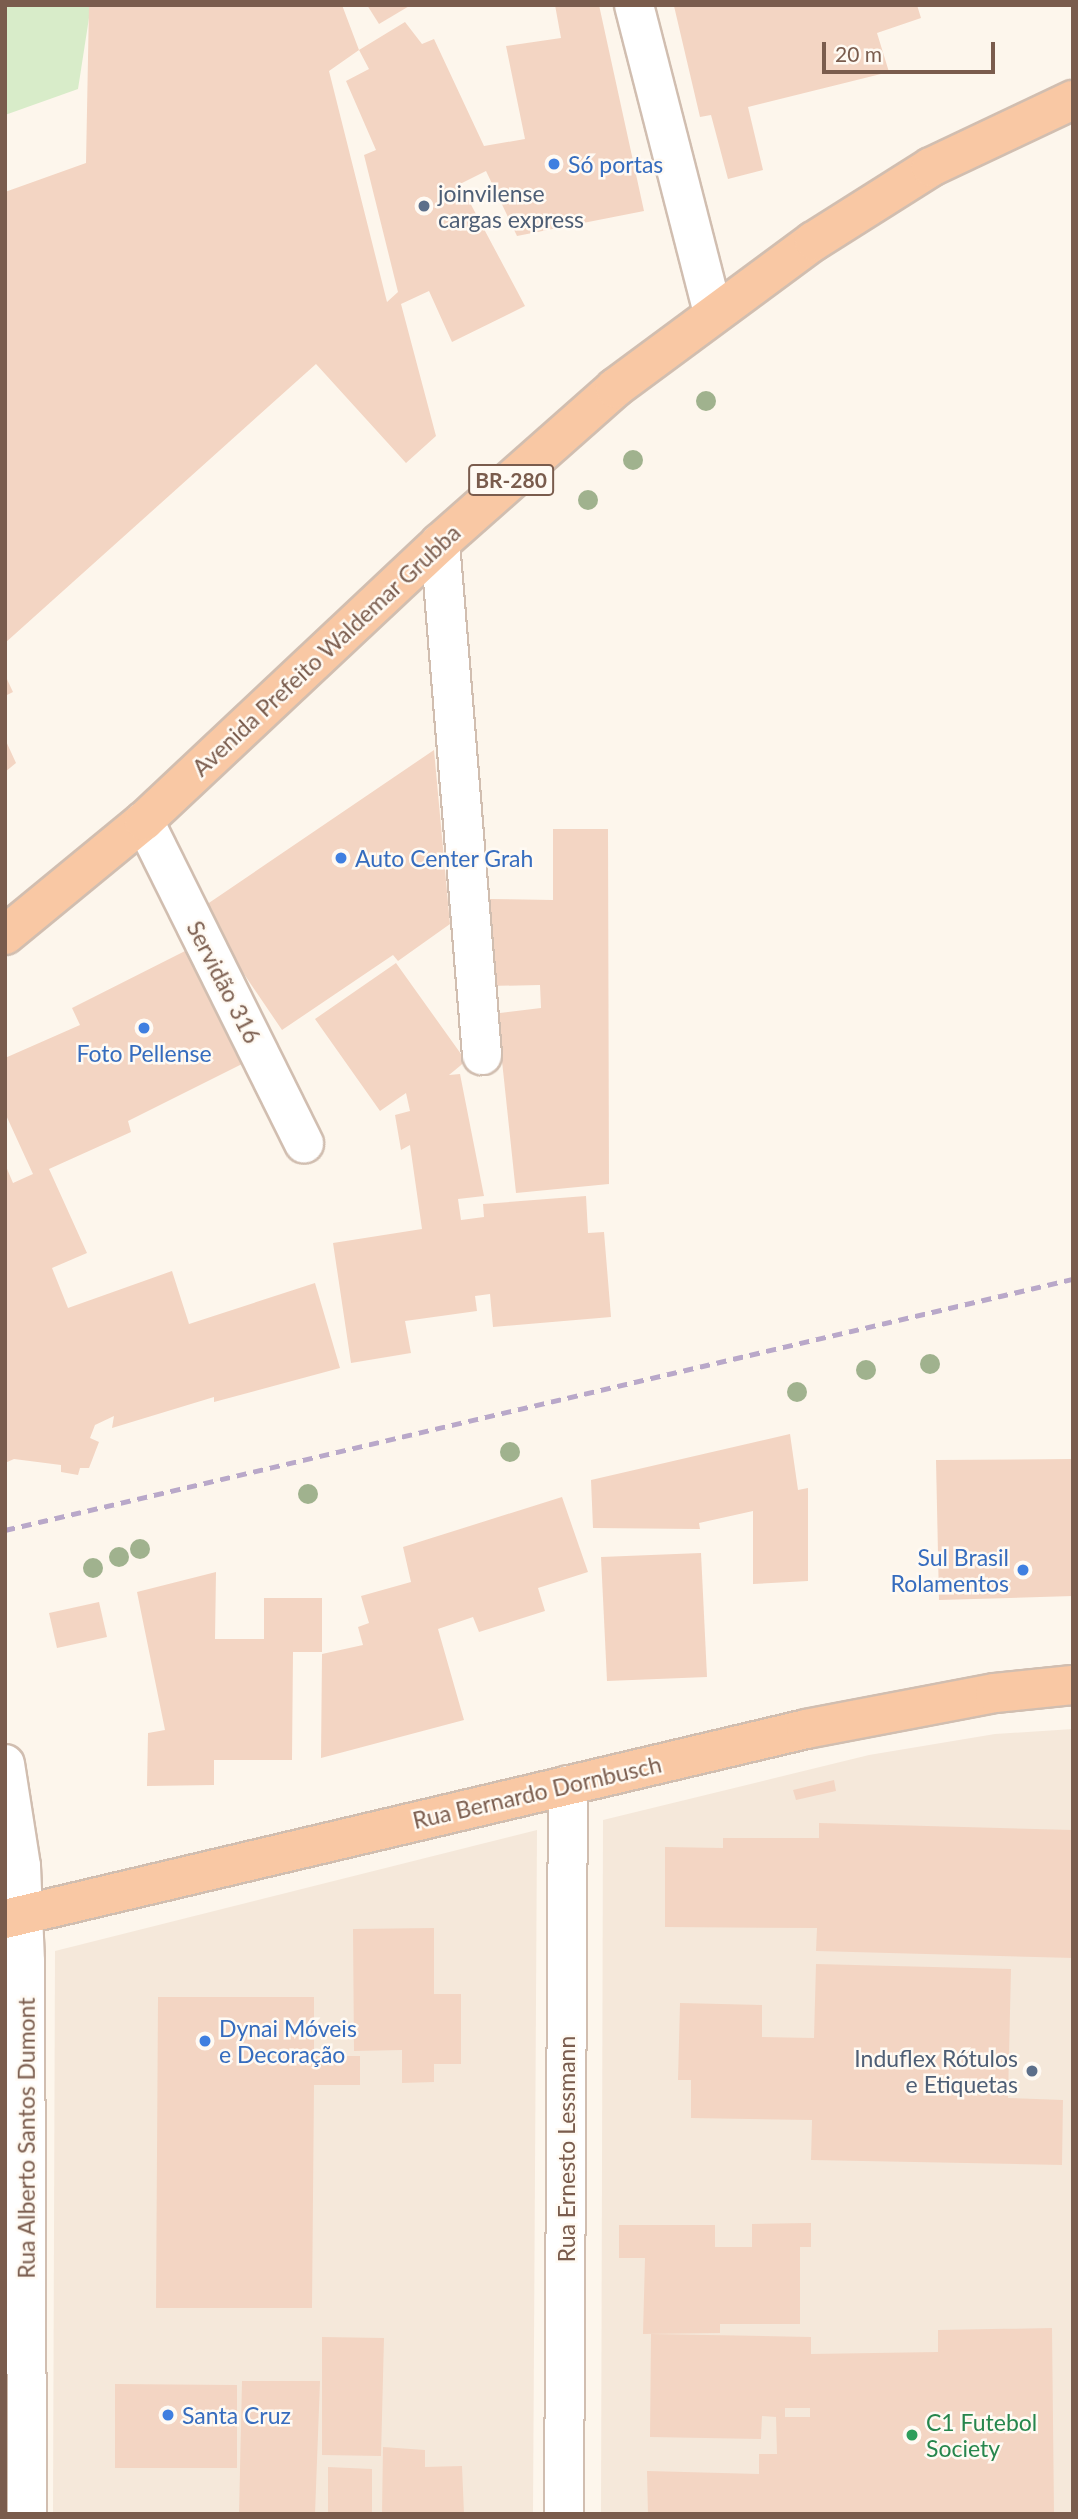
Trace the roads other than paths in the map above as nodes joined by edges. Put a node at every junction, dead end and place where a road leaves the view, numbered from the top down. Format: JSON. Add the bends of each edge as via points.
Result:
{"nodes":[{"id":1,"x":634,"y":5,"type":"edge"},
{"id":2,"x":1073,"y":100,"type":"edge"},
{"id":3,"x":713,"y":312,"type":"junction"},
{"id":4,"x":440,"y":543,"type":"junction"},
{"id":5,"x":144,"y":821,"type":"junction"},
{"id":6,"x":5,"y":935,"type":"edge"},
{"id":7,"x":482,"y":1055,"type":"dead end"},
{"id":8,"x":304,"y":1143,"type":"dead end"},
{"id":9,"x":1073,"y":1685,"type":"edge"},
{"id":10,"x":5,"y":1764,"type":"edge"},
{"id":11,"x":568,"y":1785,"type":"junction"},
{"id":12,"x":14,"y":1917,"type":"edge"},
{"id":13,"x":27,"y":2514,"type":"edge"},
{"id":14,"x":564,"y":2514,"type":"edge"}],
"edges":[{"from":1,"to":3,"type":"street"},
{"from":2,"to":3,"type":"highway","name":"Avenida Prefeito Waldemar Grubba","number":"BR-280","via":[[932,167]]},
{"from":3,"to":4,"type":"highway","name":"Avenida Prefeito Waldemar Grubba","number":"BR-280","via":[[615,388]]},
{"from":4,"to":5,"type":"highway","name":"Avenida Prefeito Waldemar Grubba","number":"BR-280"},
{"from":4,"to":7,"type":"street"},
{"from":5,"to":6,"type":"highway","name":"Avenida Prefeito Waldemar Grubba","number":"BR-280"},
{"from":5,"to":8,"type":"street","name":"Servidão 316"},
{"from":9,"to":11,"type":"highway","name":"Rua Bernardo Dornbusch","via":[[895,1710]]},
{"from":10,"to":12,"type":"street","name":"Rua Alberto Santos Dumont","via":[[21,1866]]},
{"from":11,"to":12,"type":"highway","name":"Rua Bernardo Dornbusch"},
{"from":11,"to":14,"type":"street","name":"Rua Ernesto Lessmann"},
{"from":12,"to":13,"type":"street","name":"Rua Alberto Santos Dumont"}]}
